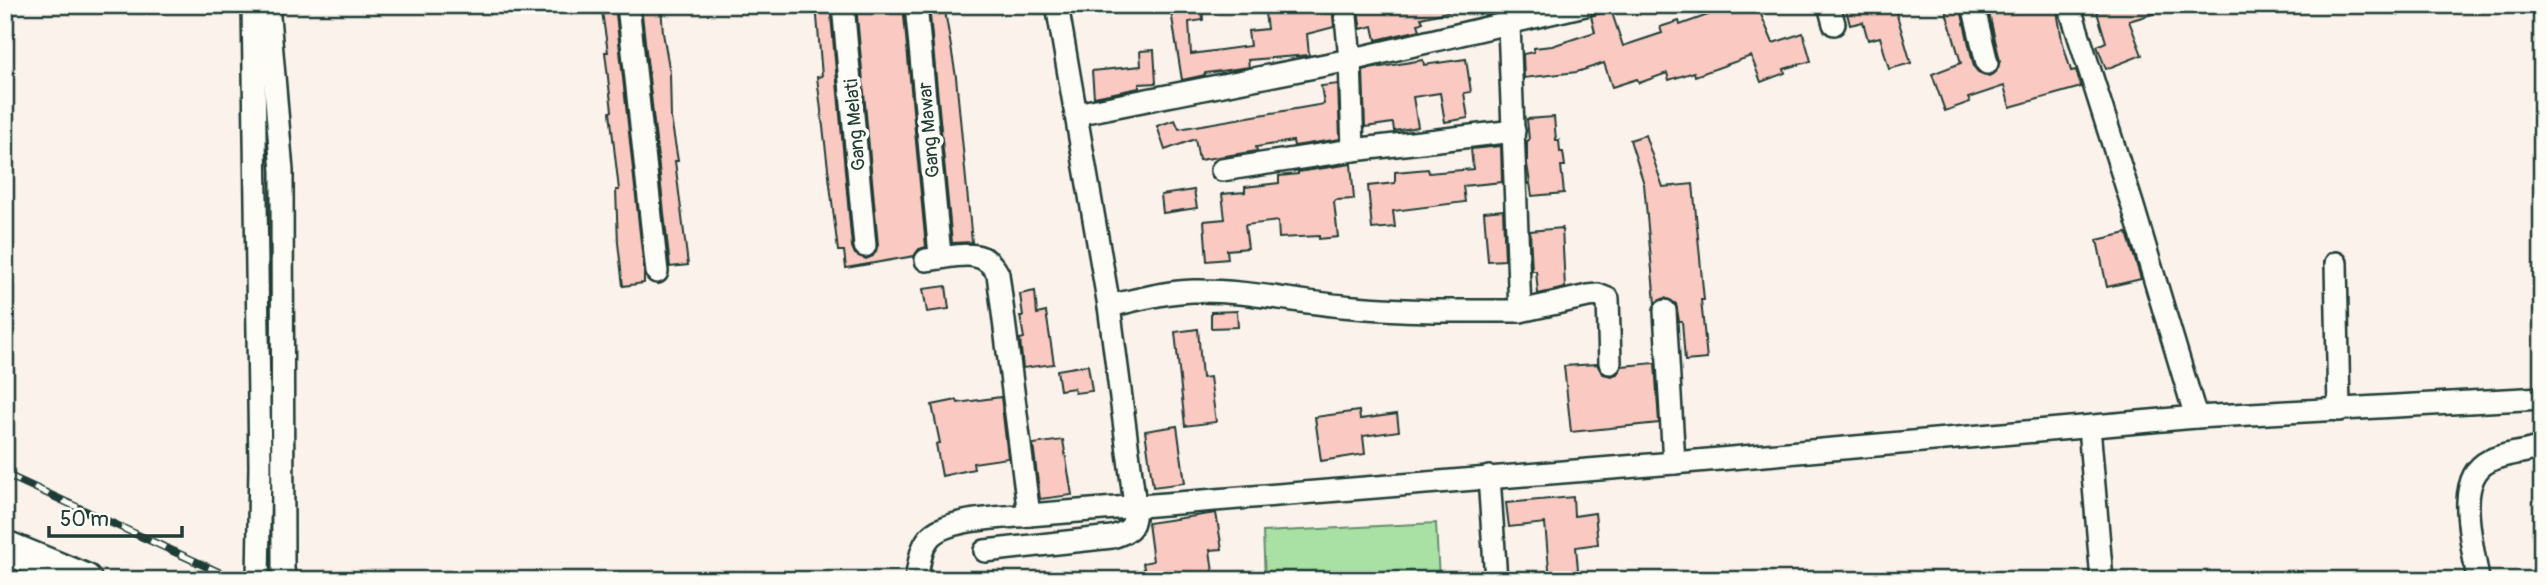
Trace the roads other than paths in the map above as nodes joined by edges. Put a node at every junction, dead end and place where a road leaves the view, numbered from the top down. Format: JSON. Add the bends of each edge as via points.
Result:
{"nodes":[{"id":1,"x":253,"y":5,"type":"edge"},
{"id":2,"x":268,"y":5,"type":"edge"},
{"id":3,"x":628,"y":5,"type":"edge"},
{"id":4,"x":843,"y":5,"type":"edge"},
{"id":5,"x":916,"y":5,"type":"edge"},
{"id":6,"x":1057,"y":5,"type":"edge"},
{"id":7,"x":1345,"y":5,"type":"edge"},
{"id":8,"x":1585,"y":5,"type":"edge"},
{"id":9,"x":1973,"y":5,"type":"edge"},
{"id":10,"x":2069,"y":5,"type":"edge"},
{"id":11,"x":1509,"y":24,"type":"junction"},
{"id":12,"x":1350,"y":60,"type":"junction"},
{"id":13,"x":1987,"y":64,"type":"dead end"},
{"id":14,"x":1076,"y":114,"type":"junction"},
{"id":15,"x":1514,"y":131,"type":"junction"},
{"id":16,"x":1353,"y":150,"type":"junction"},
{"id":17,"x":1222,"y":170,"type":"dead end"},
{"id":18,"x":865,"y":246,"type":"dead end"},
{"id":19,"x":2336,"y":263,"type":"dead end"},
{"id":20,"x":657,"y":272,"type":"dead end"},
{"id":21,"x":1109,"y":306,"type":"junction"},
{"id":22,"x":1520,"y":311,"type":"junction"},
{"id":23,"x":1665,"y":311,"type":"dead end"},
{"id":24,"x":1610,"y":363,"type":"dead end"},
{"id":25,"x":2542,"y":398,"type":"edge"},
{"id":26,"x":2339,"y":410,"type":"junction"},
{"id":27,"x":2196,"y":417,"type":"junction"},
{"id":28,"x":2090,"y":427,"type":"junction"},
{"id":29,"x":2542,"y":446,"type":"edge"},
{"id":30,"x":1674,"y":463,"type":"junction"},
{"id":31,"x":1489,"y":477,"type":"junction"},
{"id":32,"x":1135,"y":505,"type":"junction"},
{"id":33,"x":1029,"y":515,"type":"junction"},
{"id":34,"x":5,"y":547,"type":"edge"},
{"id":35,"x":985,"y":551,"type":"dead end"},
{"id":36,"x":85,"y":580,"type":"edge"},
{"id":37,"x":258,"y":580,"type":"edge"},
{"id":38,"x":285,"y":580,"type":"edge"},
{"id":39,"x":916,"y":580,"type":"edge"},
{"id":40,"x":1496,"y":580,"type":"edge"},
{"id":41,"x":2102,"y":580,"type":"edge"},
{"id":42,"x":2478,"y":580,"type":"edge"}],
"edges":[{"from":1,"to":37,"type":"street"},
{"from":2,"to":38,"type":"street","via":[[282,171]]},
{"from":3,"to":20,"type":"street"},
{"from":4,"to":18,"type":"street","name":"Gang Melati"},
{"from":5,"to":33,"type":"street","name":"Gang Mawar","via":[[933,258],[980,255],[992,262],[998,274]]},
{"from":6,"to":14,"type":"street"},
{"from":7,"to":12,"type":"street"},
{"from":8,"to":11,"type":"street"},
{"from":9,"to":13,"type":"street"},
{"from":10,"to":27,"type":"street"},
{"from":11,"to":12,"type":"street"},
{"from":11,"to":15,"type":"street"},
{"from":12,"to":14,"type":"street"},
{"from":12,"to":16,"type":"street"},
{"from":14,"to":21,"type":"street"},
{"from":15,"to":16,"type":"street"},
{"from":15,"to":22,"type":"street"},
{"from":16,"to":17,"type":"street"},
{"from":19,"to":26,"type":"street"},
{"from":21,"to":22,"type":"street","via":[[1192,291],[1404,311]]},
{"from":21,"to":32,"type":"street"},
{"from":22,"to":24,"type":"street","via":[[1588,296],[1608,299]]},
{"from":23,"to":30,"type":"street"},
{"from":25,"to":26,"type":"street"},
{"from":26,"to":27,"type":"street"},
{"from":27,"to":28,"type":"street"},
{"from":28,"to":30,"type":"street"},
{"from":28,"to":41,"type":"street"},
{"from":29,"to":42,"type":"street","via":[[2486,462],[2471,481],[2467,493]]},
{"from":30,"to":31,"type":"street"},
{"from":31,"to":32,"type":"street"},
{"from":31,"to":40,"type":"street"},
{"from":32,"to":33,"type":"street"},
{"from":32,"to":35,"type":"street","via":[[1128,532],[1112,537]]},
{"from":33,"to":39,"type":"street","via":[[951,524],[937,530],[927,539]]},
{"from":34,"to":36,"type":"highway"}]}
